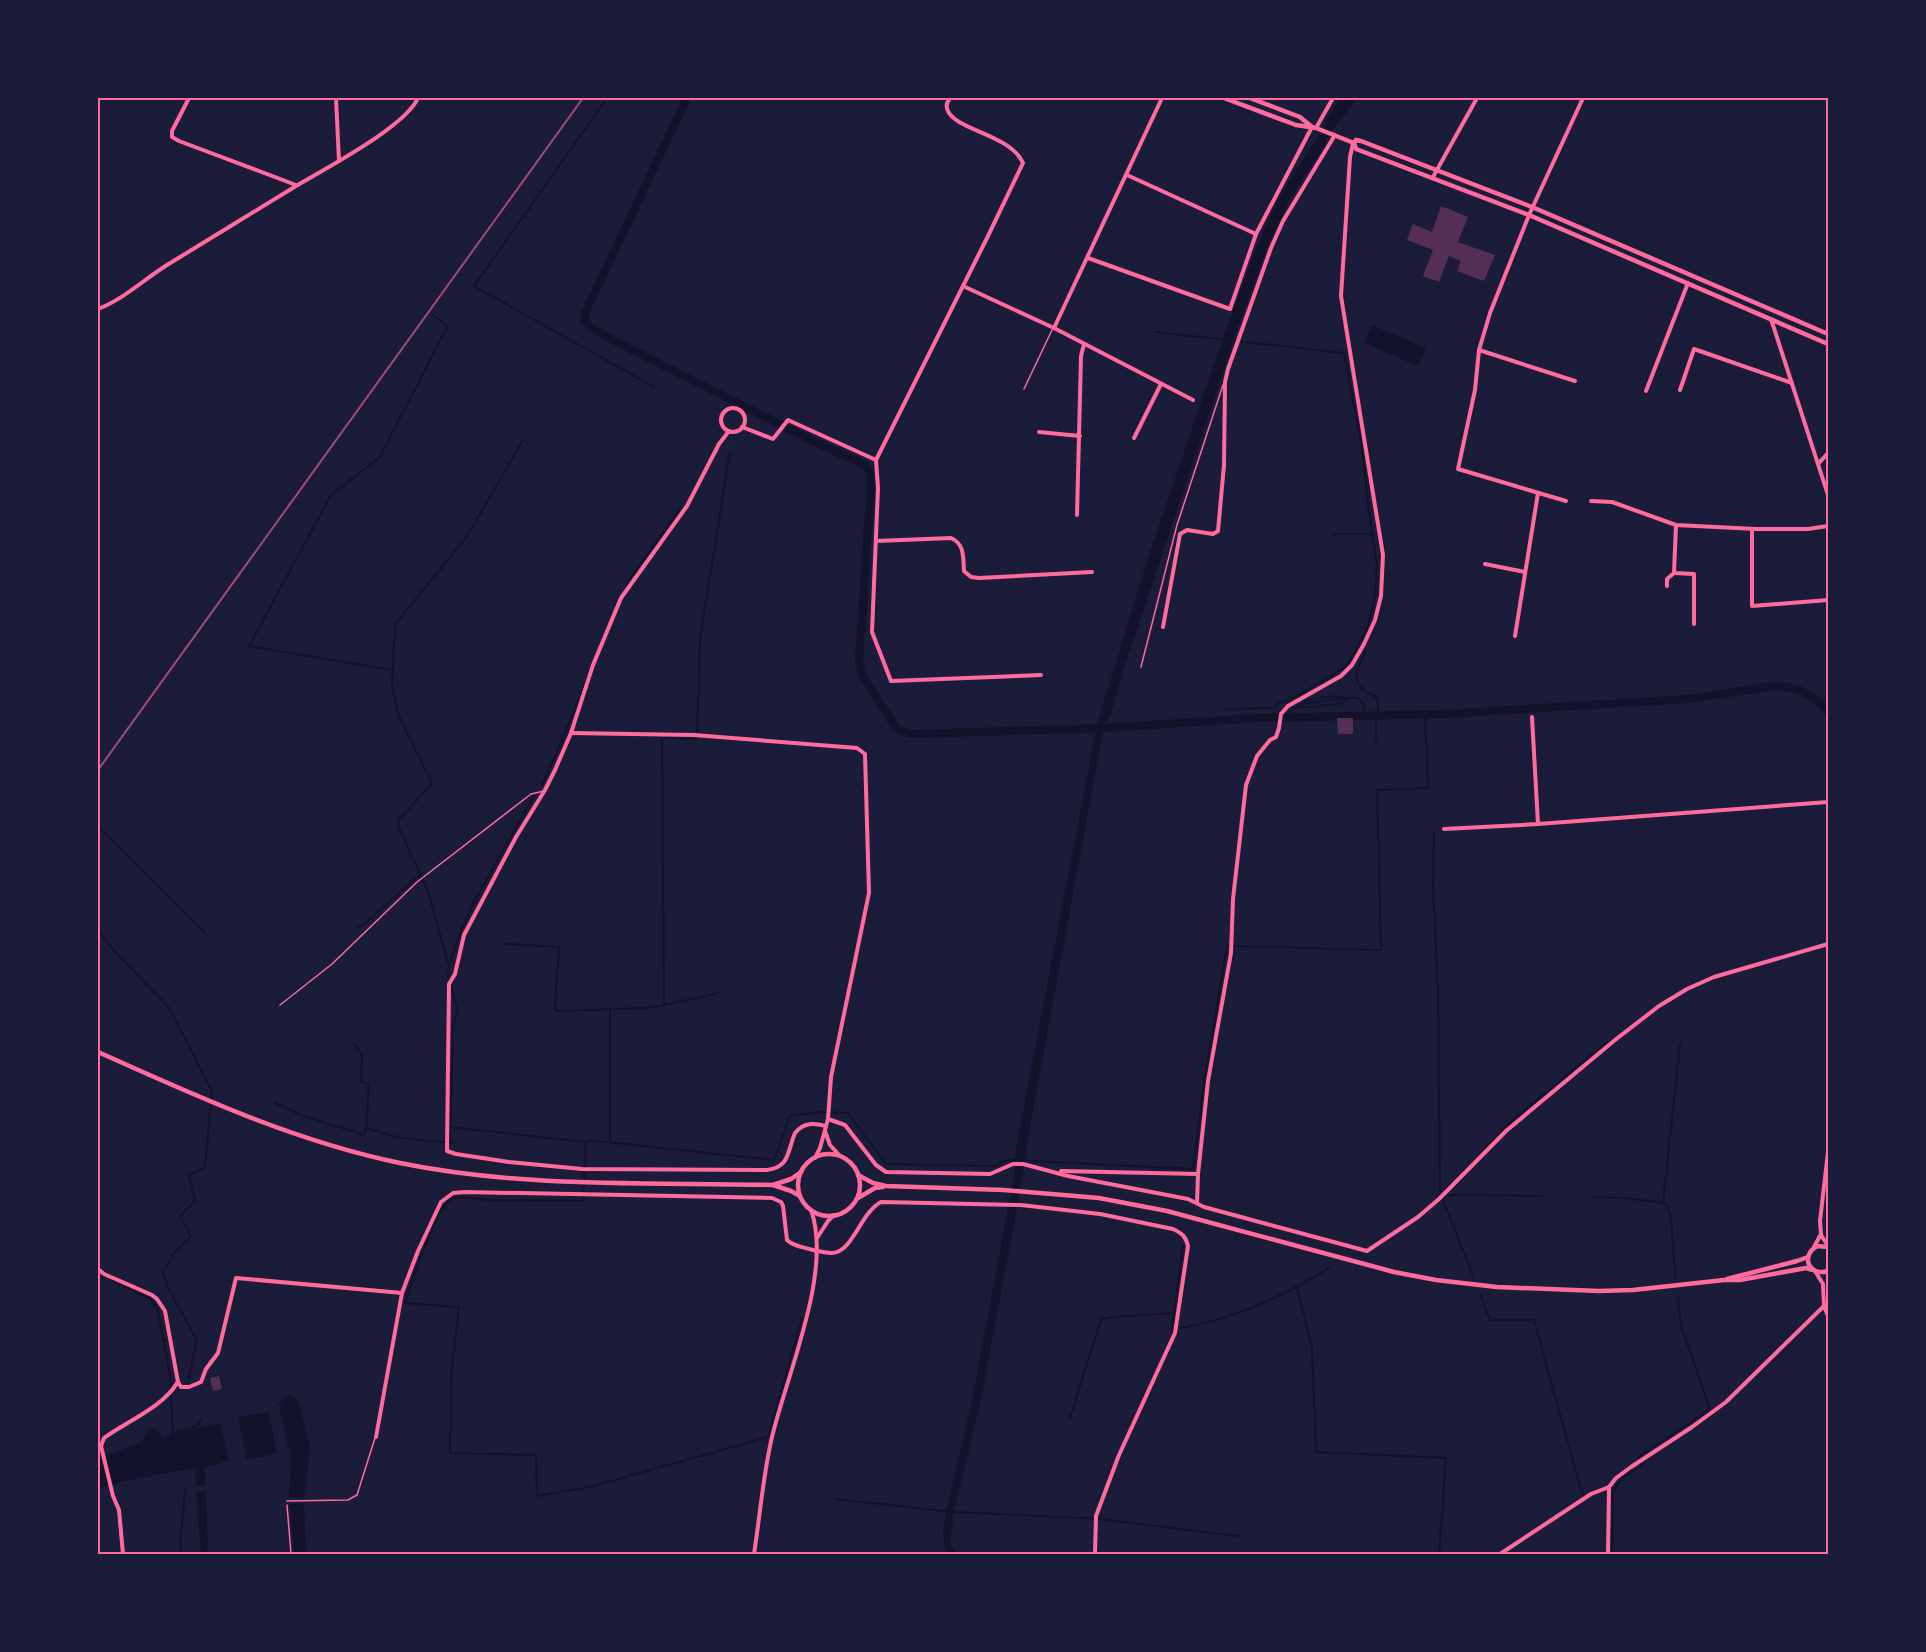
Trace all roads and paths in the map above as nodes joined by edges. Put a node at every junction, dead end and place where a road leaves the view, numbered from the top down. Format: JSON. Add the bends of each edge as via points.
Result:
{"nodes":[{"id":1,"x":189,"y":98,"type":"edge"},
{"id":2,"x":336,"y":98,"type":"edge"},
{"id":3,"x":418,"y":98,"type":"edge"},
{"id":4,"x":950,"y":98,"type":"edge"},
{"id":5,"x":1162,"y":98,"type":"edge"},
{"id":6,"x":1224,"y":98,"type":"edge"},
{"id":7,"x":1250,"y":98,"type":"edge"},
{"id":8,"x":1333,"y":98,"type":"edge"},
{"id":9,"x":1477,"y":98,"type":"edge"},
{"id":10,"x":1583,"y":98,"type":"edge"},
{"id":11,"x":1316,"y":128,"type":"junction"},
{"id":12,"x":1334,"y":135,"type":"junction"},
{"id":13,"x":1354,"y":143,"type":"junction"},
{"id":14,"x":339,"y":162,"type":"junction"},
{"id":15,"x":1436,"y":170,"type":"junction"},
{"id":16,"x":1127,"y":175,"type":"junction"},
{"id":17,"x":1433,"y":177,"type":"junction"},
{"id":18,"x":297,"y":186,"type":"junction"},
{"id":19,"x":1532,"y":207,"type":"junction"},
{"id":20,"x":1528,"y":215,"type":"junction"},
{"id":21,"x":1256,"y":234,"type":"junction"},
{"id":22,"x":1088,"y":258,"type":"junction"},
{"id":23,"x":1688,"y":283,"type":"junction"},
{"id":24,"x":963,"y":286,"type":"junction"},
{"id":25,"x":98,"y":309,"type":"edge"},
{"id":26,"x":1771,"y":319,"type":"junction"},
{"id":27,"x":1054,"y":327,"type":"junction"},
{"id":28,"x":1828,"y":334,"type":"edge"},
{"id":29,"x":1084,"y":344,"type":"junction"},
{"id":30,"x":1828,"y":344,"type":"edge"},
{"id":31,"x":1479,"y":350,"type":"junction"},
{"id":32,"x":1575,"y":381,"type":"dead end"},
{"id":33,"x":1225,"y":382,"type":"junction"},
{"id":34,"x":1792,"y":383,"type":"junction"},
{"id":35,"x":1161,"y":384,"type":"junction"},
{"id":36,"x":1024,"y":389,"type":"dead end"},
{"id":37,"x":1680,"y":390,"type":"dead end"},
{"id":38,"x":1646,"y":391,"type":"dead end"},
{"id":39,"x":1193,"y":400,"type":"dead end"},
{"id":40,"x":742,"y":427,"type":"junction"},
{"id":41,"x":729,"y":431,"type":"junction"},
{"id":42,"x":1039,"y":432,"type":"dead end"},
{"id":43,"x":1080,"y":436,"type":"junction"},
{"id":44,"x":1134,"y":438,"type":"dead end"},
{"id":45,"x":1828,"y":453,"type":"edge"},
{"id":46,"x":876,"y":460,"type":"junction"},
{"id":47,"x":1819,"y":463,"type":"junction"},
{"id":48,"x":1538,"y":493,"type":"junction"},
{"id":49,"x":1828,"y":495,"type":"edge"},
{"id":50,"x":1566,"y":501,"type":"dead end"},
{"id":51,"x":1591,"y":501,"type":"dead end"},
{"id":52,"x":1077,"y":515,"type":"dead end"},
{"id":53,"x":1676,"y":525,"type":"junction"},
{"id":54,"x":1828,"y":526,"type":"edge"},
{"id":55,"x":1752,"y":529,"type":"junction"},
{"id":56,"x":876,"y":541,"type":"junction"},
{"id":57,"x":1485,"y":564,"type":"dead end"},
{"id":58,"x":1092,"y":572,"type":"dead end"},
{"id":59,"x":1525,"y":572,"type":"junction"},
{"id":60,"x":1674,"y":573,"type":"junction"},
{"id":61,"x":1667,"y":586,"type":"dead end"},
{"id":62,"x":1828,"y":600,"type":"edge"},
{"id":63,"x":1694,"y":624,"type":"dead end"},
{"id":64,"x":1163,"y":627,"type":"dead end"},
{"id":65,"x":1515,"y":636,"type":"dead end"},
{"id":66,"x":1142,"y":667,"type":"dead end"},
{"id":67,"x":1041,"y":675,"type":"dead end"},
{"id":68,"x":1532,"y":717,"type":"dead end"},
{"id":69,"x":571,"y":733,"type":"junction"},
{"id":70,"x":545,"y":790,"type":"junction"},
{"id":71,"x":1828,"y":802,"type":"edge"},
{"id":72,"x":1539,"y":824,"type":"junction"},
{"id":73,"x":1444,"y":829,"type":"dead end"},
{"id":74,"x":1828,"y":944,"type":"edge"},
{"id":75,"x":280,"y":1005,"type":"dead end"},
{"id":76,"x":98,"y":1052,"type":"edge"},
{"id":77,"x":828,"y":1117,"type":"junction"},
{"id":78,"x":826,"y":1128,"type":"junction"},
{"id":79,"x":1828,"y":1152,"type":"edge"},
{"id":80,"x":840,"y":1156,"type":"junction"},
{"id":81,"x":815,"y":1158,"type":"junction"},
{"id":82,"x":1052,"y":1171,"type":"junction"},
{"id":83,"x":801,"y":1172,"type":"junction"},
{"id":84,"x":1198,"y":1174,"type":"junction"},
{"id":85,"x":858,"y":1175,"type":"junction"},
{"id":86,"x":772,"y":1185,"type":"junction"},
{"id":87,"x":886,"y":1186,"type":"junction"},
{"id":88,"x":801,"y":1197,"type":"junction"},
{"id":89,"x":857,"y":1199,"type":"junction"},
{"id":90,"x":1197,"y":1204,"type":"junction"},
{"id":91,"x":811,"y":1210,"type":"junction"},
{"id":92,"x":834,"y":1215,"type":"junction"},
{"id":93,"x":1821,"y":1234,"type":"junction"},
{"id":94,"x":816,"y":1241,"type":"junction"},
{"id":95,"x":1828,"y":1246,"type":"edge"},
{"id":96,"x":1813,"y":1248,"type":"junction"},
{"id":97,"x":817,"y":1250,"type":"junction"},
{"id":98,"x":1808,"y":1257,"type":"junction"},
{"id":99,"x":98,"y":1269,"type":"edge"},
{"id":100,"x":1814,"y":1270,"type":"junction"},
{"id":101,"x":1828,"y":1272,"type":"edge"},
{"id":102,"x":1724,"y":1280,"type":"junction"},
{"id":103,"x":1823,"y":1284,"type":"junction"},
{"id":104,"x":402,"y":1293,"type":"junction"},
{"id":105,"x":1824,"y":1306,"type":"junction"},
{"id":106,"x":1828,"y":1316,"type":"edge"},
{"id":107,"x":178,"y":1382,"type":"junction"},
{"id":108,"x":376,"y":1437,"type":"joint"},
{"id":109,"x":1609,"y":1487,"type":"junction"},
{"id":110,"x":287,"y":1501,"type":"joint"},
{"id":111,"x":123,"y":1554,"type":"edge"},
{"id":112,"x":291,"y":1554,"type":"edge"},
{"id":113,"x":754,"y":1554,"type":"edge"},
{"id":114,"x":1095,"y":1554,"type":"edge"},
{"id":115,"x":1500,"y":1554,"type":"edge"},
{"id":116,"x":1608,"y":1554,"type":"edge"}],
"edges":[{"from":1,"to":18,"type":"street","via":[[171,131],[172,137]]},
{"from":2,"to":14,"type":"street"},
{"from":3,"to":14,"type":"street","via":[[411,110],[384,132]]},
{"from":4,"to":24,"type":"street","via":[[946,104],[953,118],[1008,146],[1023,163]]},
{"from":5,"to":16,"type":"street"},
{"from":6,"to":11,"type":"main road","via":[[1296,125]]},
{"from":7,"to":11,"type":"main road","via":[[1300,117]]},
{"from":8,"to":11,"type":"street"},
{"from":9,"to":15,"type":"street"},
{"from":10,"to":19,"type":"street"},
{"from":11,"to":12,"type":"main road"},
{"from":11,"to":21,"type":"street"},
{"from":12,"to":13,"type":"main road"},
{"from":12,"to":33,"type":"street","via":[[1271,248]]},
{"from":13,"to":15,"type":"main road","via":[[1361,141]]},
{"from":13,"to":17,"type":"main road","via":[[1356,149]]},
{"from":13,"to":84,"type":"street","via":[[1341,296],[1383,555],[1381,596],[1375,620],[1352,665],[1341,676],[1288,706],[1281,714],[1276,737],[1257,756],[1246,785],[1236,860],[1232,950],[1208,1081]]},
{"from":14,"to":18,"type":"street"},
{"from":15,"to":17,"type":"street"},
{"from":15,"to":19,"type":"main road"},
{"from":16,"to":21,"type":"street"},
{"from":16,"to":22,"type":"street"},
{"from":17,"to":20,"type":"main road"},
{"from":18,"to":25,"type":"street","via":[[157,271],[117,301]]},
{"from":19,"to":20,"type":"street"},
{"from":19,"to":28,"type":"main road"},
{"from":20,"to":23,"type":"main road"},
{"from":20,"to":31,"type":"street"},
{"from":21,"to":22,"type":"street","via":[[1230,309]]},
{"from":22,"to":27,"type":"street"},
{"from":23,"to":26,"type":"main road"},
{"from":23,"to":38,"type":"street"},
{"from":24,"to":27,"type":"street"},
{"from":24,"to":46,"type":"street"},
{"from":26,"to":30,"type":"main road"},
{"from":26,"to":34,"type":"street"},
{"from":27,"to":29,"type":"street"},
{"from":27,"to":36,"type":"lane"},
{"from":29,"to":35,"type":"street"},
{"from":29,"to":43,"type":"street"},
{"from":31,"to":32,"type":"street"},
{"from":31,"to":48,"type":"street","via":[[1475,390],[1458,468]]},
{"from":33,"to":64,"type":"street","via":[[1218,531],[1214,534],[1187,530],[1180,534]]},
{"from":33,"to":66,"type":"lane","via":[[1177,525]]},
{"from":34,"to":37,"type":"street","via":[[1694,349]]},
{"from":34,"to":47,"type":"street"},
{"from":35,"to":39,"type":"street"},
{"from":35,"to":44,"type":"street"},
{"from":40,"to":41,"type":"street"},
{"from":40,"to":41,"type":"street","via":[[744,415],[729,408],[721,418]]},
{"from":40,"to":46,"type":"street","via":[[773,439],[788,420]]},
{"from":41,"to":69,"type":"street","via":[[687,507],[621,598],[593,664]]},
{"from":42,"to":43,"type":"street"},
{"from":43,"to":52,"type":"street"},
{"from":45,"to":47,"type":"street"},
{"from":46,"to":56,"type":"street"},
{"from":47,"to":49,"type":"street"},
{"from":48,"to":50,"type":"street"},
{"from":48,"to":59,"type":"street"},
{"from":51,"to":53,"type":"street","via":[[1612,502]]},
{"from":53,"to":55,"type":"street"},
{"from":53,"to":60,"type":"street"},
{"from":54,"to":55,"type":"street","via":[[1808,530]]},
{"from":55,"to":62,"type":"street","via":[[1752,606]]},
{"from":56,"to":58,"type":"street","via":[[951,538],[962,548],[964,571],[971,577]]},
{"from":56,"to":67,"type":"street","via":[[872,632],[891,681]]},
{"from":57,"to":59,"type":"street"},
{"from":59,"to":65,"type":"street"},
{"from":60,"to":61,"type":"street","via":[[1667,579]]},
{"from":60,"to":63,"type":"street","via":[[1694,574]]},
{"from":68,"to":72,"type":"street"},
{"from":69,"to":70,"type":"street"},
{"from":69,"to":77,"type":"street","via":[[697,735],[857,748],[865,754],[869,893],[831,1077]]},
{"from":70,"to":75,"type":"lane","via":[[531,794],[420,879],[332,964]]},
{"from":70,"to":78,"type":"street","via":[[464,935],[451,981],[447,1151],[582,1169],[767,1170],[783,1165],[799,1128],[813,1123]]},
{"from":71,"to":72,"type":"street"},
{"from":72,"to":73,"type":"street"},
{"from":74,"to":90,"type":"street","via":[[1714,977],[1659,1006],[1506,1131],[1418,1217],[1367,1251]]},
{"from":76,"to":86,"type":"main road","via":[[284,1131],[401,1163],[531,1180]]},
{"from":77,"to":78,"type":"street"},
{"from":77,"to":82,"type":"street","via":[[845,1125],[886,1172],[990,1174],[1013,1164]]},
{"from":78,"to":80,"type":"street","via":[[830,1145]]},
{"from":78,"to":81,"type":"street"},
{"from":79,"to":93,"type":"street"},
{"from":80,"to":81,"type":"main road"},
{"from":80,"to":85,"type":"main road","via":[[848,1160]]},
{"from":81,"to":83,"type":"main road"},
{"from":82,"to":84,"type":"street"},
{"from":82,"to":90,"type":"street"},
{"from":83,"to":86,"type":"main road"},
{"from":83,"to":88,"type":"main road"},
{"from":84,"to":90,"type":"street"},
{"from":85,"to":87,"type":"main road"},
{"from":85,"to":89,"type":"main road"},
{"from":86,"to":88,"type":"main road"},
{"from":87,"to":89,"type":"main road"},
{"from":87,"to":102,"type":"main road","via":[[1099,1198],[1167,1211],[1394,1272],[1497,1287],[1599,1291]]},
{"from":88,"to":91,"type":"main road"},
{"from":89,"to":92,"type":"main road","via":[[848,1210]]},
{"from":91,"to":92,"type":"main road"},
{"from":91,"to":94,"type":"street"},
{"from":92,"to":94,"type":"street"},
{"from":93,"to":95,"type":"street"},
{"from":93,"to":96,"type":"street"},
{"from":94,"to":97,"type":"street"},
{"from":95,"to":96,"type":"main road"},
{"from":96,"to":98,"type":"main road"},
{"from":97,"to":104,"type":"street","via":[[787,1240],[783,1206],[772,1198],[465,1192],[448,1195],[436,1210]]},
{"from":97,"to":113,"type":"street","via":[[807,1314],[770,1445]]},
{"from":97,"to":114,"type":"street","via":[[837,1252],[873,1206],[881,1202],[1021,1205],[1100,1214],[1182,1233],[1188,1246],[1176,1332],[1119,1455],[1096,1516]]},
{"from":98,"to":100,"type":"main road"},
{"from":98,"to":102,"type":"main road"},
{"from":99,"to":107,"type":"street","via":[[157,1299],[165,1311]]},
{"from":100,"to":101,"type":"main road"},
{"from":100,"to":102,"type":"main road"},
{"from":100,"to":103,"type":"street"},
{"from":101,"to":103,"type":"street"},
{"from":103,"to":105,"type":"street"},
{"from":104,"to":107,"type":"street","via":[[236,1278],[216,1357],[201,1382],[182,1387]]},
{"from":104,"to":108,"type":"street"},
{"from":105,"to":106,"type":"street"},
{"from":105,"to":109,"type":"street","via":[[1726,1402],[1616,1478]]},
{"from":107,"to":111,"type":"street","via":[[153,1406],[104,1438],[101,1446],[119,1510]]},
{"from":108,"to":110,"type":"lane","via":[[357,1495],[348,1500]]},
{"from":109,"to":115,"type":"street","via":[[1591,1494]]},
{"from":109,"to":116,"type":"street"},
{"from":110,"to":112,"type":"path"}]}
